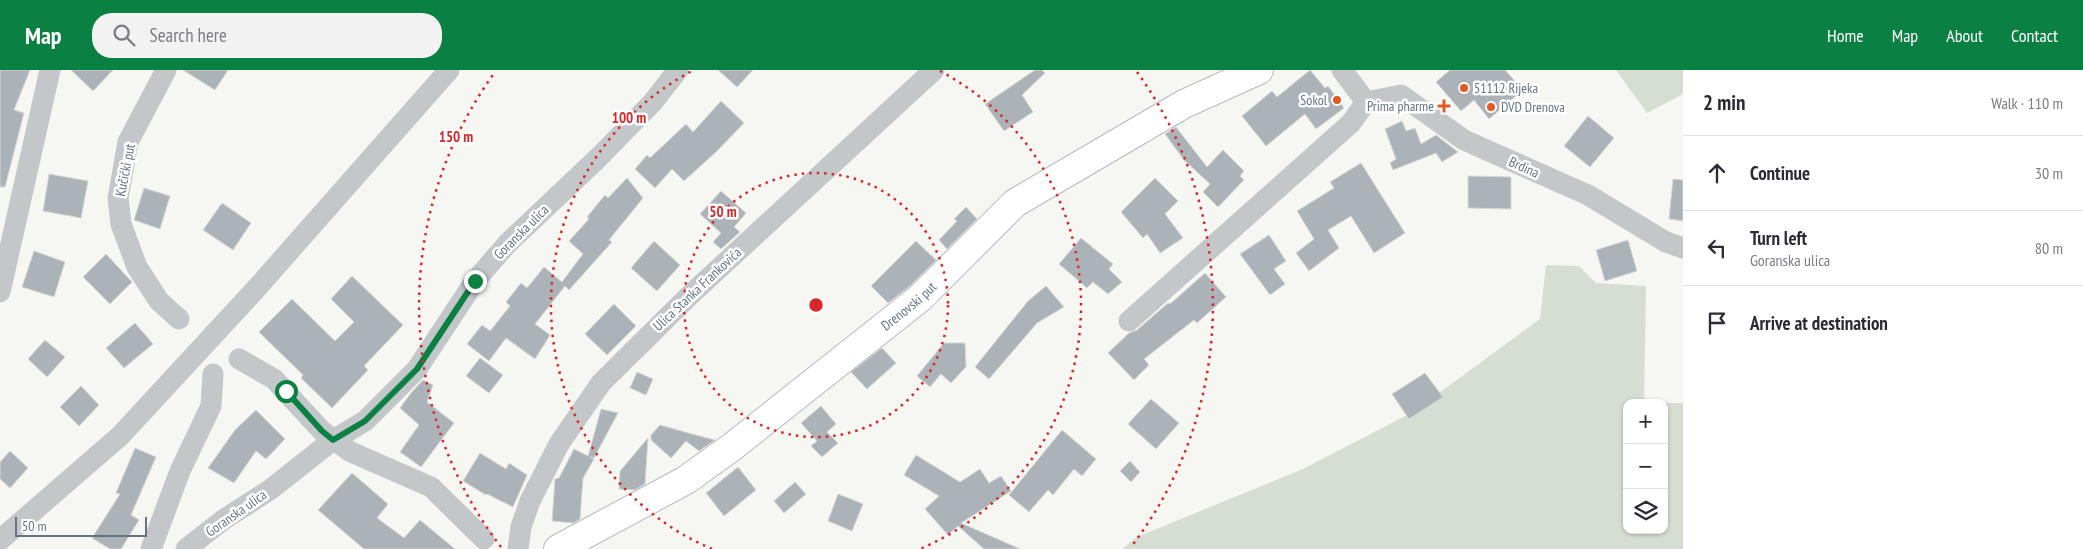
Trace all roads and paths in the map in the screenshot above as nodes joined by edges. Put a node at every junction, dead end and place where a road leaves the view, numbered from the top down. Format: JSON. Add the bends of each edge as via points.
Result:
{"nodes":[{"id":1,"x":50,"y":70,"type":"edge"},
{"id":2,"x":166,"y":70,"type":"edge"},
{"id":3,"x":450,"y":70,"type":"edge"},
{"id":4,"x":678,"y":70,"type":"edge"},
{"id":5,"x":934,"y":70,"type":"edge"},
{"id":6,"x":1259,"y":70,"type":"edge"},
{"id":7,"x":1342,"y":70,"type":"edge"},
{"id":8,"x":1366,"y":102,"type":"junction"},
{"id":9,"x":1683,"y":248,"type":"edge"},
{"id":10,"x":0,"y":292,"type":"edge"},
{"id":11,"x":179,"y":319,"type":"dead end"},
{"id":12,"x":1129,"y":321,"type":"dead end"},
{"id":13,"x":239,"y":359,"type":"dead end"},
{"id":14,"x":213,"y":374,"type":"dead end"},
{"id":15,"x":333,"y":440,"type":"junction"},
{"id":16,"x":484,"y":539,"type":"dead end"},
{"id":17,"x":0,"y":540,"type":"edge"},
{"id":18,"x":151,"y":549,"type":"edge"},
{"id":19,"x":186,"y":549,"type":"edge"},
{"id":20,"x":518,"y":549,"type":"edge"},
{"id":21,"x":558,"y":549,"type":"edge"}],
"edges":[{"from":1,"to":10,"type":"street"},
{"from":2,"to":11,"type":"street","name":"Kučićki put","via":[[128,142],[118,198],[121,224],[137,267],[159,301]]},
{"from":3,"to":17,"type":"street","via":[[120,436]]},
{"from":4,"to":15,"type":"street","name":"Goranska ulica","via":[[632,123],[507,244],[481,274],[417,369],[365,421]]},
{"from":5,"to":20,"type":"street","name":"Ulica Stanka Frankovića","via":[[695,290],[601,383],[559,444],[530,501]]},
{"from":6,"to":21,"type":"main road","name":"Drenovski put","via":[[1184,104],[1015,203],[920,298],[732,447],[686,480]]},
{"from":7,"to":8,"type":"street"},
{"from":8,"to":9,"type":"street","name":"Brdina","via":[[1400,95],[1464,140],[1588,195],[1666,242]]},
{"from":8,"to":12,"type":"street","via":[[1351,123]]},
{"from":13,"to":15,"type":"street","via":[[274,378]]},
{"from":14,"to":18,"type":"street","via":[[211,406],[180,471]]},
{"from":15,"to":16,"type":"street","via":[[351,452],[431,487]]},
{"from":15,"to":19,"type":"street","name":"Goranska ulica"}]}
